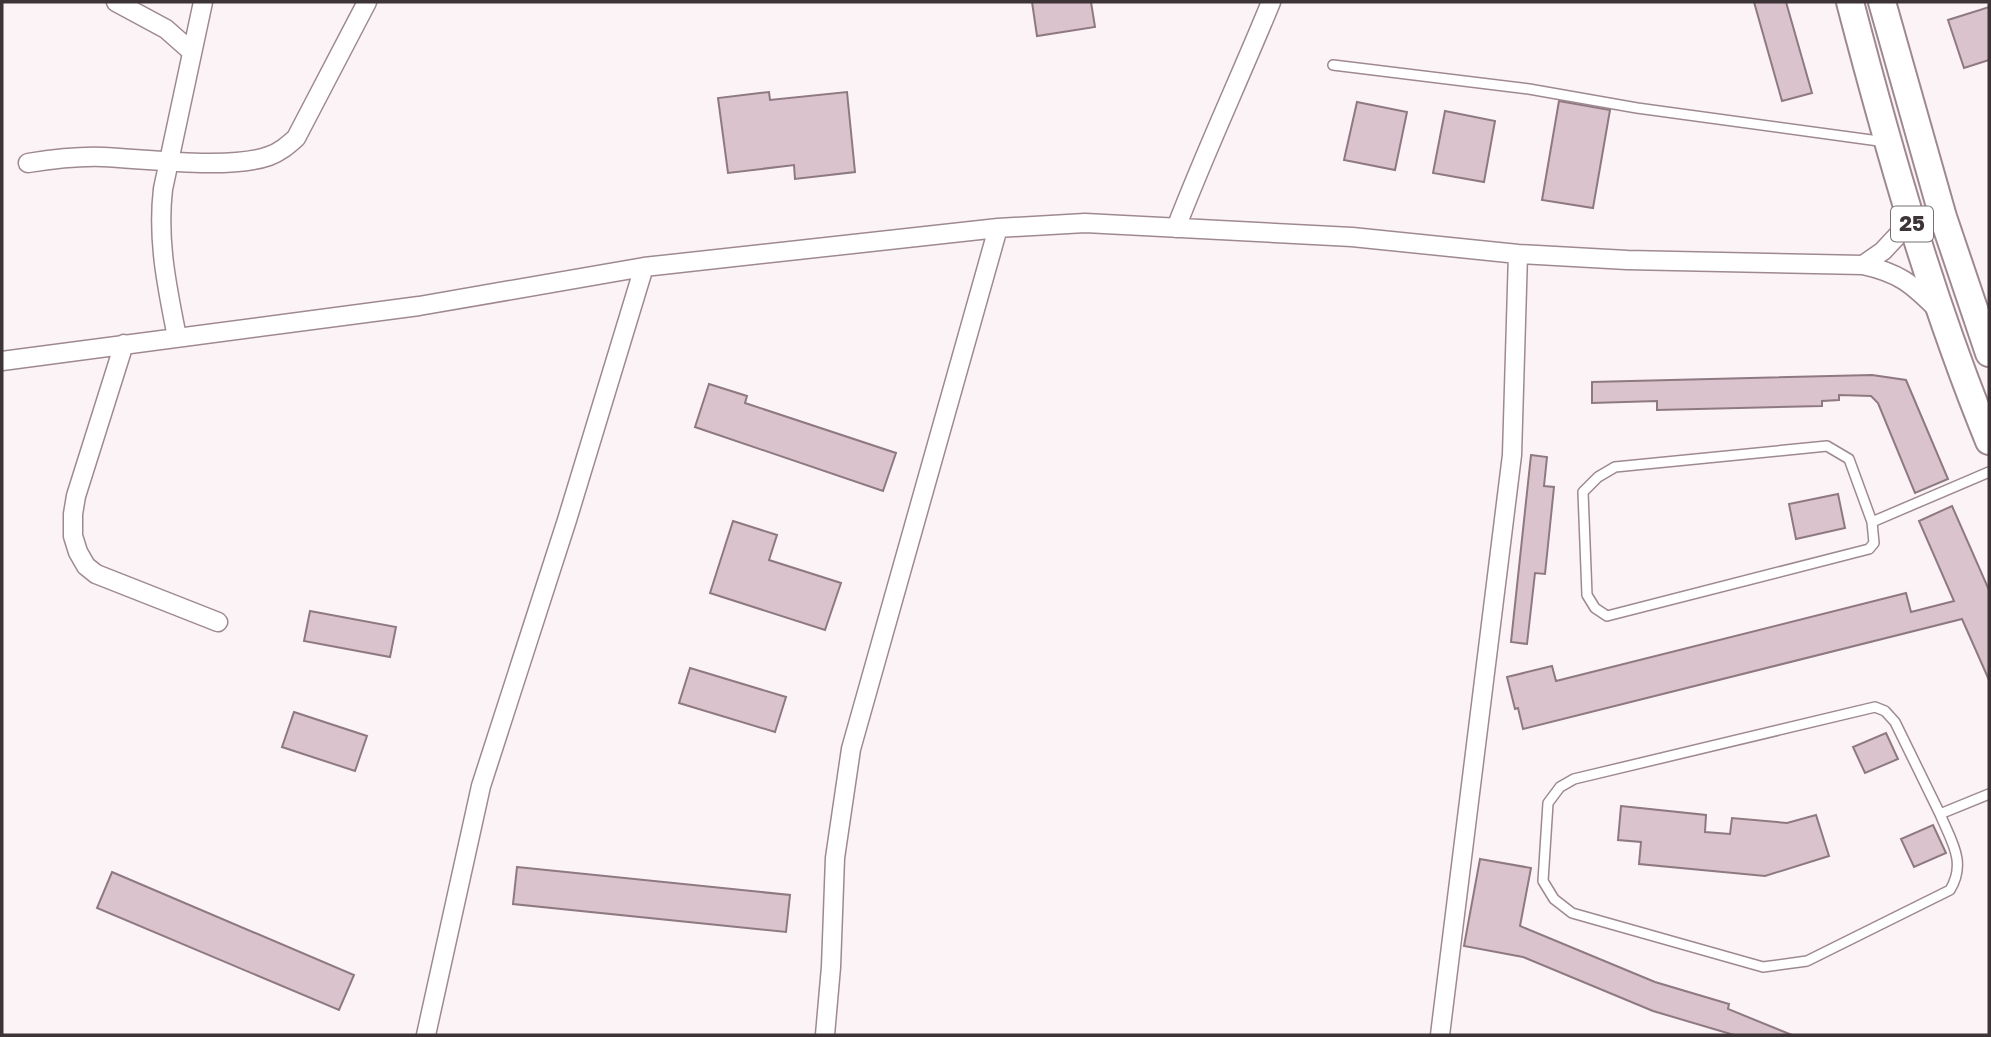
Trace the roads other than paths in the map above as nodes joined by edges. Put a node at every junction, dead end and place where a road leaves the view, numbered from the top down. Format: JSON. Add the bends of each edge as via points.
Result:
{"nodes":[{"id":1,"x":116,"y":2,"type":"edge"},
{"id":2,"x":203,"y":2,"type":"edge"},
{"id":3,"x":367,"y":2,"type":"edge"},
{"id":4,"x":1271,"y":2,"type":"edge"},
{"id":5,"x":1850,"y":2,"type":"edge"},
{"id":6,"x":1882,"y":2,"type":"edge"},
{"id":7,"x":192,"y":52,"type":"junction"},
{"id":8,"x":1333,"y":65,"type":"dead end"},
{"id":9,"x":1888,"y":142,"type":"junction"},
{"id":10,"x":169,"y":161,"type":"junction"},
{"id":11,"x":28,"y":163,"type":"dead end"},
{"id":12,"x":1912,"y":220,"type":"junction"},
{"id":13,"x":998,"y":228,"type":"junction"},
{"id":14,"x":1176,"y":228,"type":"junction"},
{"id":15,"x":1518,"y":254,"type":"junction"},
{"id":16,"x":1863,"y":265,"type":"junction"},
{"id":17,"x":644,"y":267,"type":"junction"},
{"id":18,"x":1940,"y":311,"type":"junction"},
{"id":19,"x":177,"y":337,"type":"junction"},
{"id":20,"x":124,"y":344,"type":"junction"},
{"id":21,"x":1989,"y":353,"type":"edge"},
{"id":22,"x":2,"y":361,"type":"edge"},
{"id":23,"x":1989,"y":441,"type":"edge"},
{"id":24,"x":1989,"y":472,"type":"edge"},
{"id":25,"x":1872,"y":522,"type":"junction"},
{"id":26,"x":218,"y":622,"type":"dead end"},
{"id":27,"x":1989,"y":794,"type":"edge"},
{"id":28,"x":1940,"y":814,"type":"junction"},
{"id":29,"x":426,"y":1035,"type":"edge"},
{"id":30,"x":825,"y":1035,"type":"edge"},
{"id":31,"x":1440,"y":1035,"type":"edge"}],
"edges":[{"from":1,"to":7,"type":"street","via":[[166,29]]},
{"from":2,"to":7,"type":"street"},
{"from":3,"to":10,"type":"street","via":[[296,138],[282,150],[252,160]]},
{"from":4,"to":14,"type":"street"},
{"from":5,"to":9,"type":"main road","number":"25"},
{"from":6,"to":21,"type":"main road","number":"25","via":[[1943,217]]},
{"from":7,"to":10,"type":"street"},
{"from":8,"to":9,"type":"lane"},
{"from":9,"to":12,"type":"main road","number":"25"},
{"from":10,"to":11,"type":"street","via":[[75,157]]},
{"from":10,"to":19,"type":"street","via":[[160,240]]},
{"from":12,"to":16,"type":"street"},
{"from":12,"to":18,"type":"main road","number":"25"},
{"from":13,"to":14,"type":"street","via":[[1085,223]]},
{"from":13,"to":17,"type":"street"},
{"from":13,"to":30,"type":"street","via":[[851,749],[835,858]]},
{"from":14,"to":15,"type":"street","via":[[1352,237]]},
{"from":15,"to":16,"type":"street"},
{"from":15,"to":31,"type":"street","via":[[1512,455]]},
{"from":16,"to":18,"type":"street","via":[[1902,278]]},
{"from":17,"to":19,"type":"street","via":[[419,306]]},
{"from":17,"to":29,"type":"street","via":[[481,786]]},
{"from":18,"to":23,"type":"main road","number":"25"},
{"from":19,"to":20,"type":"street"},
{"from":20,"to":22,"type":"street"},
{"from":20,"to":26,"type":"street","via":[[76,496],[73,536],[78,552],[96,573]]},
{"from":24,"to":25,"type":"lane"},
{"from":25,"to":25,"type":"lane","via":[[1874,543],[1858,553],[1607,616],[1587,595],[1583,492],[1615,467],[1827,446],[1849,459]]},
{"from":27,"to":28,"type":"lane"},
{"from":28,"to":28,"type":"lane","via":[[1959,860],[1958,877],[1950,890],[1807,961],[1763,967],[1572,913],[1543,881],[1548,803],[1560,787],[1574,779],[1875,707],[1895,722]]}]}
